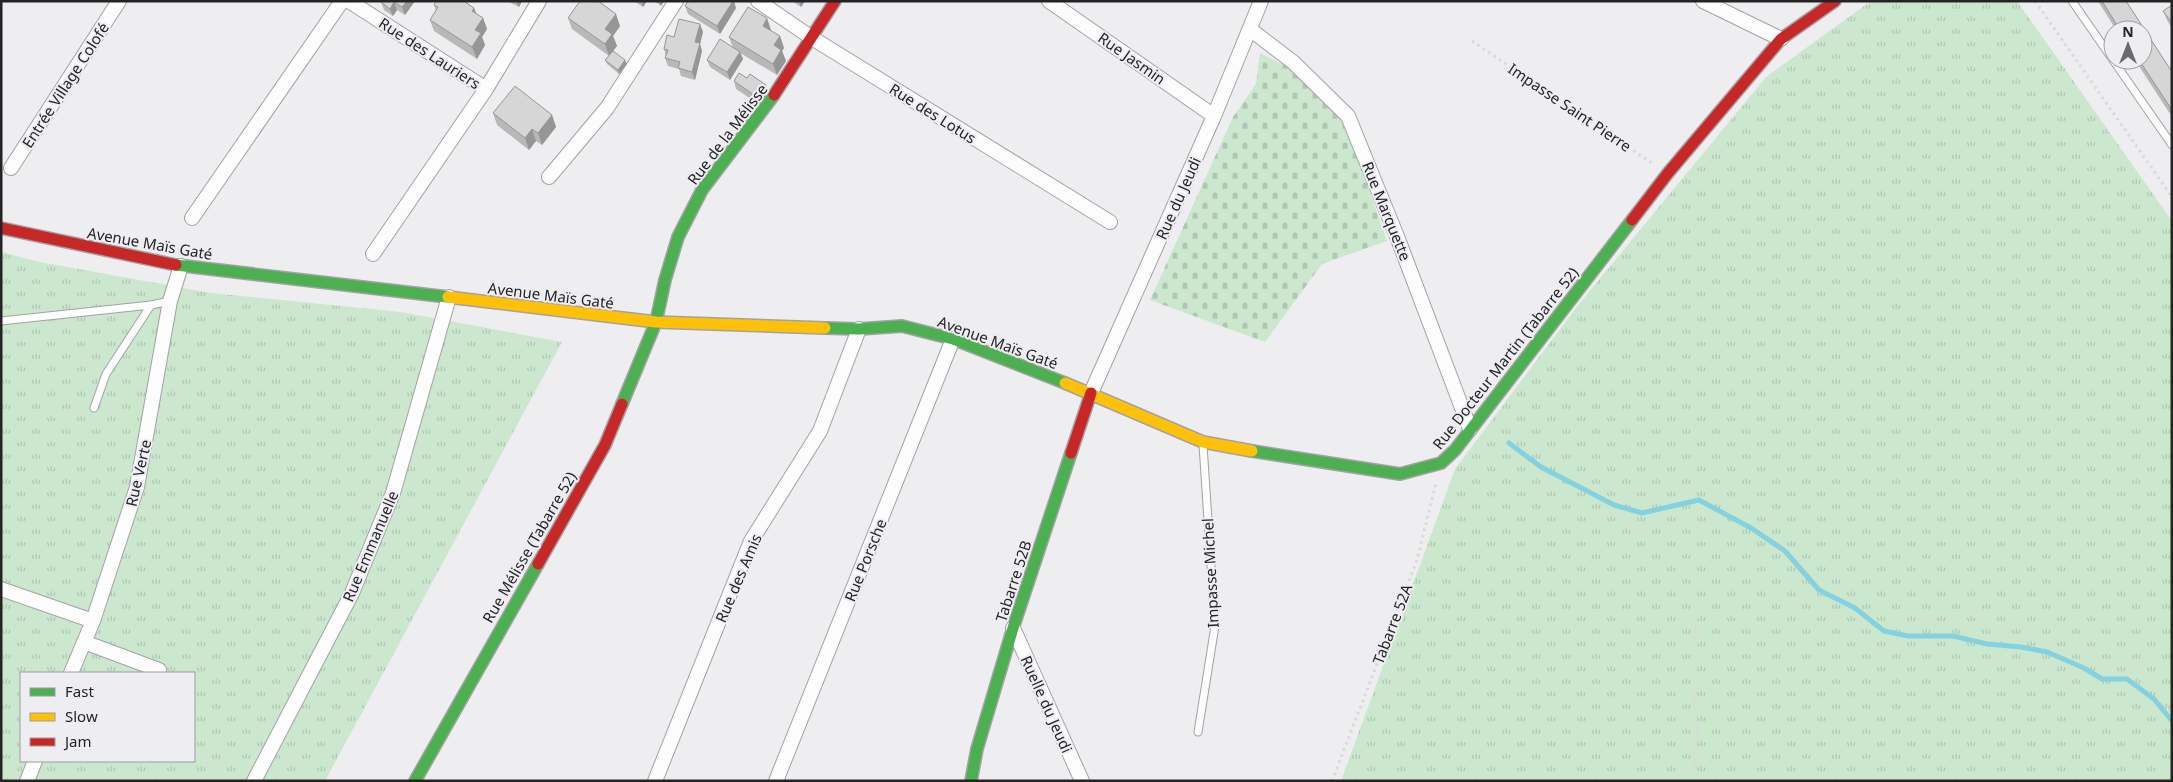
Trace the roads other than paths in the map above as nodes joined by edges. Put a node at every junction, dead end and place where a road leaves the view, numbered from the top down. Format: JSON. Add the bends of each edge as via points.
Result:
{"nodes":[{"id":1,"x":119,"y":1,"type":"edge"},
{"id":2,"x":342,"y":1,"type":"edge"},
{"id":3,"x":349,"y":1,"type":"edge"},
{"id":4,"x":539,"y":1,"type":"edge"},
{"id":5,"x":676,"y":1,"type":"edge"},
{"id":6,"x":758,"y":1,"type":"edge"},
{"id":7,"x":835,"y":1,"type":"edge"},
{"id":8,"x":1049,"y":1,"type":"edge"},
{"id":9,"x":1261,"y":1,"type":"edge"},
{"id":10,"x":1703,"y":1,"type":"edge"},
{"id":11,"x":1835,"y":1,"type":"edge"},
{"id":12,"x":2072,"y":1,"type":"edge"},
{"id":13,"x":1251,"y":30,"type":"junction"},
{"id":14,"x":812,"y":38,"type":"junction"},
{"id":15,"x":1781,"y":39,"type":"junction"},
{"id":16,"x":486,"y":89,"type":"junction"},
{"id":17,"x":1214,"y":116,"type":"junction"},
{"id":18,"x":2172,"y":145,"type":"edge"},
{"id":19,"x":11,"y":168,"type":"dead end"},
{"id":20,"x":549,"y":177,"type":"dead end"},
{"id":21,"x":192,"y":218,"type":"dead end"},
{"id":22,"x":1110,"y":222,"type":"dead end"},
{"id":23,"x":1,"y":228,"type":"edge"},
{"id":24,"x":373,"y":254,"type":"dead end"},
{"id":25,"x":181,"y":266,"type":"junction"},
{"id":26,"x":449,"y":297,"type":"junction"},
{"id":27,"x":170,"y":301,"type":"junction"},
{"id":28,"x":151,"y":305,"type":"junction"},
{"id":29,"x":1,"y":321,"type":"edge"},
{"id":30,"x":656,"y":322,"type":"junction"},
{"id":31,"x":859,"y":329,"type":"junction"},
{"id":32,"x":953,"y":339,"type":"junction"},
{"id":33,"x":1091,"y":393,"type":"junction"},
{"id":34,"x":94,"y":408,"type":"dead end"},
{"id":35,"x":1470,"y":429,"type":"junction"},
{"id":36,"x":1203,"y":442,"type":"junction"},
{"id":37,"x":1,"y":589,"type":"edge"},
{"id":38,"x":93,"y":621,"type":"junction"},
{"id":39,"x":1013,"y":628,"type":"junction"},
{"id":40,"x":84,"y":642,"type":"junction"},
{"id":41,"x":159,"y":670,"type":"dead end"},
{"id":42,"x":71,"y":672,"type":"edge"},
{"id":43,"x":1198,"y":732,"type":"dead end"},
{"id":44,"x":35,"y":762,"type":"edge"},
{"id":45,"x":27,"y":781,"type":"edge"},
{"id":46,"x":254,"y":781,"type":"edge"},
{"id":47,"x":415,"y":781,"type":"edge"},
{"id":48,"x":655,"y":781,"type":"edge"},
{"id":49,"x":776,"y":781,"type":"edge"},
{"id":50,"x":971,"y":781,"type":"edge"},
{"id":51,"x":1082,"y":781,"type":"edge"}],
"edges":[{"from":1,"to":19,"type":"street","name":"Entrée Village Colofé"},
{"from":2,"to":21,"type":"street"},
{"from":3,"to":16,"type":"street","name":"Rue des Lauriers"},
{"from":4,"to":16,"type":"street"},
{"from":5,"to":20,"type":"street","via":[[607,108]]},
{"from":6,"to":14,"type":"street","name":"Rue des Lotus"},
{"from":7,"to":14,"type":"street","name":"Rue de la Mélisse"},
{"from":8,"to":17,"type":"street","name":"Rue Jasmin"},
{"from":9,"to":13,"type":"street","name":"Rue du Jeudi"},
{"from":10,"to":15,"type":"street"},
{"from":11,"to":15,"type":"street","name":"Rue Docteur Martin (Tabarre 52)"},
{"from":12,"to":18,"type":"lane"},
{"from":13,"to":17,"type":"street","name":"Rue du Jeudi"},
{"from":13,"to":35,"type":"street","name":"Rue Marquette","via":[[1292,62],[1348,116]]},
{"from":14,"to":22,"type":"street","name":"Rue des Lotus"},
{"from":14,"to":30,"type":"street","name":"Rue de la Mélisse","via":[[773,97],[702,190],[678,237]]},
{"from":15,"to":35,"type":"street","name":"Rue Docteur Martin (Tabarre 52)","via":[[1668,173]]},
{"from":16,"to":24,"type":"street"},
{"from":17,"to":33,"type":"street","name":"Rue du Jeudi"},
{"from":23,"to":25,"type":"street","name":"Avenue Maïs Gaté"},
{"from":25,"to":26,"type":"street","name":"Avenue Maïs Gaté"},
{"from":25,"to":27,"type":"street","name":"Rue Verte"},
{"from":26,"to":30,"type":"street","name":"Avenue Maïs Gaté"},
{"from":26,"to":46,"type":"street","name":"Rue Emmanuelle","via":[[393,493],[352,593]]},
{"from":27,"to":28,"type":"lane"},
{"from":27,"to":38,"type":"street","name":"Rue Verte","via":[[137,487]]},
{"from":28,"to":29,"type":"lane"},
{"from":28,"to":34,"type":"lane","via":[[106,374]]},
{"from":30,"to":31,"type":"street","name":"Avenue Maïs Gaté"},
{"from":30,"to":47,"type":"street","name":"Rue Mélisse (Tabarre 52)","via":[[605,445]]},
{"from":31,"to":32,"type":"street","name":"Avenue Maïs Gaté","via":[[902,326]]},
{"from":31,"to":48,"type":"street","name":"Rue des Amis","via":[[820,431],[751,541]]},
{"from":32,"to":33,"type":"street","name":"Avenue Maïs Gaté"},
{"from":32,"to":49,"type":"street","name":"Rue Porsche"},
{"from":33,"to":36,"type":"street","name":"Rue Docteur Martin (Tabarre 52)"},
{"from":33,"to":39,"type":"street","name":"Tabarre 52B"},
{"from":35,"to":36,"type":"street","name":"Rue Docteur Martin (Tabarre 52)","via":[[1441,463],[1400,474]]},
{"from":36,"to":43,"type":"lane","name":"Impasse Michel","via":[[1214,626]]},
{"from":37,"to":38,"type":"street"},
{"from":38,"to":40,"type":"street","name":"Rue Verte"},
{"from":39,"to":50,"type":"street","name":"Tabarre 52B","via":[[977,749]]},
{"from":39,"to":51,"type":"street","name":"Ruelle du Jeudi"},
{"from":40,"to":41,"type":"street"},
{"from":40,"to":42,"type":"street","name":"Rue Verte"},
{"from":44,"to":45,"type":"street"}]}
